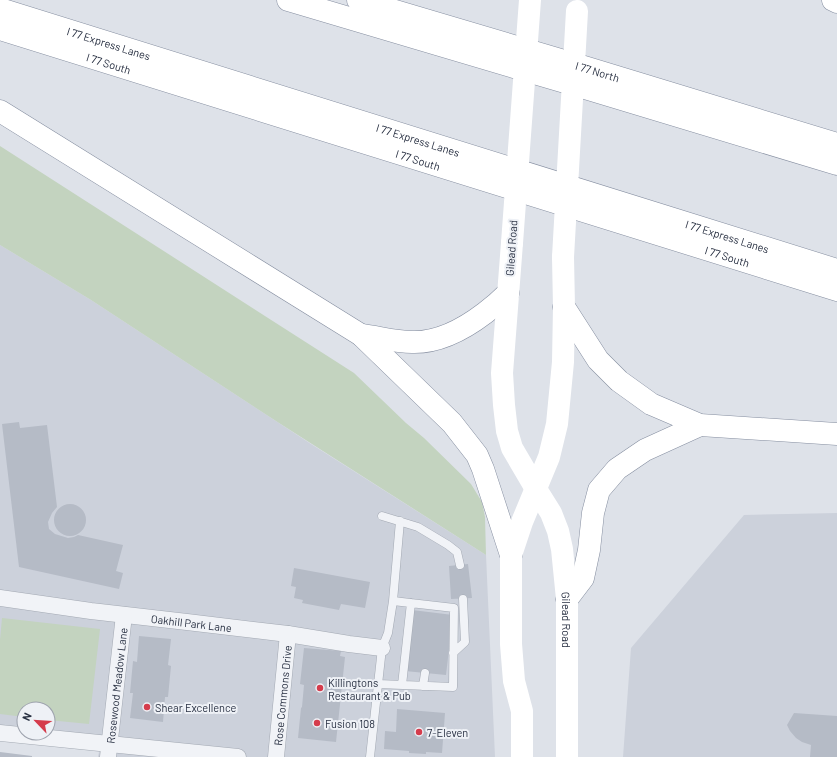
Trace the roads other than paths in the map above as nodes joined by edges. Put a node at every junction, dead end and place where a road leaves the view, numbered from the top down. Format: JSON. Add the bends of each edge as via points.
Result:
{"nodes":[{"id":1,"x":288,"y":0,"type":"edge"},
{"id":2,"x":358,"y":0,"type":"edge"},
{"id":3,"x":530,"y":0,"type":"edge"},
{"id":4,"x":833,"y":0,"type":"edge"},
{"id":5,"x":837,"y":2,"type":"edge"},
{"id":6,"x":579,"y":5,"type":"edge"},
{"id":7,"x":0,"y":9,"type":"edge"},
{"id":8,"x":0,"y":30,"type":"edge"},
{"id":9,"x":0,"y":111,"type":"edge"},
{"id":10,"x":837,"y":144,"type":"edge"},
{"id":11,"x":837,"y":164,"type":"edge"},
{"id":12,"x":837,"y":270,"type":"edge"},
{"id":13,"x":837,"y":290,"type":"edge"},
{"id":14,"x":508,"y":293,"type":"junction"},
{"id":15,"x":564,"y":307,"type":"junction"},
{"id":16,"x":361,"y":335,"type":"junction"},
{"id":17,"x":700,"y":425,"type":"junction"},
{"id":18,"x":837,"y":434,"type":"edge"},
{"id":19,"x":536,"y":489,"type":"junction"},
{"id":20,"x":382,"y":516,"type":"dead end"},
{"id":21,"x":400,"y":521,"type":"junction"},
{"id":22,"x":512,"y":554,"type":"junction"},
{"id":23,"x":460,"y":565,"type":"dead end"},
{"id":24,"x":0,"y":598,"type":"edge"},
{"id":25,"x":463,"y":598,"type":"dead end"},
{"id":26,"x":567,"y":598,"type":"junction"},
{"id":27,"x":393,"y":601,"type":"junction"},
{"id":28,"x":412,"y":603,"type":"junction"},
{"id":29,"x":124,"y":615,"type":"junction"},
{"id":30,"x":288,"y":634,"type":"junction"},
{"id":31,"x":382,"y":648,"type":"junction"},
{"id":32,"x":454,"y":653,"type":"junction"},
{"id":33,"x":425,"y":673,"type":"dead end"},
{"id":34,"x":378,"y":684,"type":"junction"},
{"id":35,"x":402,"y":685,"type":"junction"},
{"id":36,"x":423,"y":686,"type":"junction"},
{"id":37,"x":522,"y":711,"type":"junction"},
{"id":38,"x":0,"y":733,"type":"edge"},
{"id":39,"x":109,"y":751,"type":"edge"},
{"id":40,"x":238,"y":757,"type":"edge"},
{"id":41,"x":276,"y":757,"type":"edge"},
{"id":42,"x":370,"y":757,"type":"edge"},
{"id":43,"x":522,"y":757,"type":"edge"},
{"id":44,"x":538,"y":757,"type":"edge"},
{"id":45,"x":567,"y":757,"type":"edge"}],
"edges":[{"from":1,"to":11,"type":"main road"},
{"from":2,"to":10,"type":"main road","name":"I 77 North"},
{"from":3,"to":14,"type":"main road","name":"Gilead Road","bridge":true},
{"from":4,"to":5,"type":"main road"},
{"from":6,"to":15,"type":"main road","bridge":true,"via":[[563,257]]},
{"from":7,"to":12,"type":"main road","name":"I 77 Express Lanes"},
{"from":8,"to":13,"type":"main road","name":"I 77 South"},
{"from":9,"to":16,"type":"main road"},
{"from":14,"to":16,"type":"main road","via":[[470,324],[440,338],[412,342]]},
{"from":14,"to":19,"type":"main road","name":"Gilead Road","via":[[502,373],[504,411],[512,448]]},
{"from":15,"to":17,"type":"main road","via":[[598,360],[619,381],[651,404]]},
{"from":15,"to":19,"type":"main road","via":[[557,424],[549,457]]},
{"from":16,"to":22,"type":"main road","via":[[452,423],[476,455]]},
{"from":17,"to":18,"type":"main road"},
{"from":17,"to":26,"type":"main road","via":[[645,450],[617,469],[599,490],[583,578]]},
{"from":19,"to":22,"type":"main road"},
{"from":19,"to":26,"type":"main road","name":"Gilead Road","via":[[551,513],[558,531]]},
{"from":20,"to":21,"type":"lane"},
{"from":21,"to":23,"type":"lane","via":[[418,526],[448,545],[457,552]]},
{"from":21,"to":27,"type":"lane"},
{"from":22,"to":37,"type":"main road","via":[[511,644],[514,681]]},
{"from":24,"to":29,"type":"street","name":"Oakhill Park Lane"},
{"from":25,"to":32,"type":"lane","via":[[465,642]]},
{"from":26,"to":45,"type":"main road","name":"Gilead Road"},
{"from":27,"to":28,"type":"lane"},
{"from":27,"to":31,"type":"lane","via":[[388,633]]},
{"from":28,"to":32,"type":"lane","via":[[433,609],[454,608]]},
{"from":28,"to":35,"type":"lane"},
{"from":29,"to":30,"type":"street","name":"Oakhill Park Lane"},
{"from":29,"to":39,"type":"street","name":"Rosewood Meadow Lane"},
{"from":30,"to":31,"type":"street","name":"Oakhill Park Lane"},
{"from":30,"to":41,"type":"street","name":"Rose Commons Drive"},
{"from":31,"to":34,"type":"lane"},
{"from":32,"to":36,"type":"lane","via":[[453,688]]},
{"from":33,"to":36,"type":"lane"},
{"from":34,"to":35,"type":"lane"},
{"from":34,"to":42,"type":"lane"},
{"from":35,"to":36,"type":"lane"},
{"from":37,"to":43,"type":"main road"},
{"from":37,"to":44,"type":"main road"},
{"from":38,"to":39,"type":"street"},
{"from":39,"to":40,"type":"street"}]}
